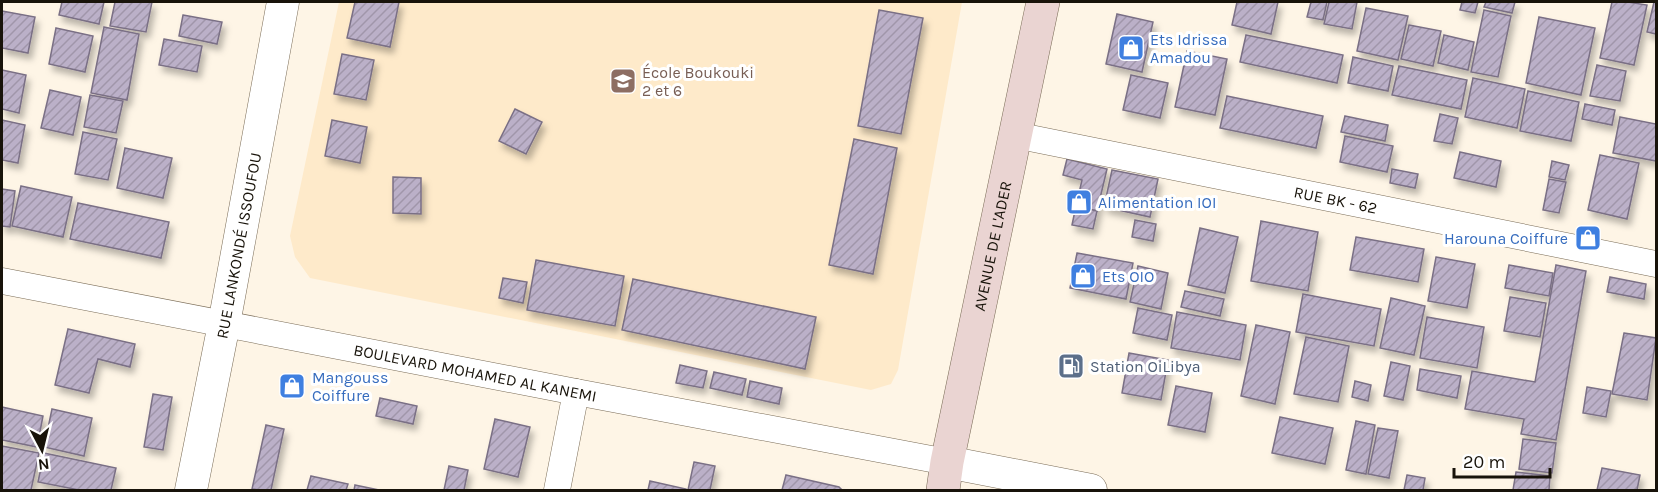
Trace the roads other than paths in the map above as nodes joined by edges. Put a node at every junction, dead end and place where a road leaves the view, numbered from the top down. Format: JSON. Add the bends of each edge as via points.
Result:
{"nodes":[{"id":1,"x":283,"y":2,"type":"edge"},
{"id":2,"x":1042,"y":2,"type":"edge"},
{"id":3,"x":1015,"y":135,"type":"junction"},
{"id":4,"x":1656,"y":264,"type":"edge"},
{"id":5,"x":2,"y":281,"type":"edge"},
{"id":6,"x":224,"y":324,"type":"junction"},
{"id":7,"x":576,"y":392,"type":"junction"},
{"id":8,"x":945,"y":476,"type":"edge"},
{"id":9,"x":191,"y":490,"type":"edge"},
{"id":10,"x":557,"y":490,"type":"edge"},
{"id":11,"x":1091,"y":490,"type":"edge"}],
"edges":[{"from":1,"to":6,"type":"street","name":"RUE LANKONDÉ ISSOUFOU"},
{"from":2,"to":3,"type":"main road","name":"AVENUE DE L'ADER"},
{"from":3,"to":4,"type":"street","name":"RUE BK - 62"},
{"from":3,"to":8,"type":"main road","name":"AVENUE DE L'ADER"},
{"from":5,"to":6,"type":"street","name":"BOULEVARD MOHAMED AL KANEMI"},
{"from":6,"to":7,"type":"street","name":"BOULEVARD MOHAMED AL KANEMI"},
{"from":6,"to":9,"type":"street","name":"RUE LANKONDÉ ISSOUFOU"},
{"from":7,"to":8,"type":"street","name":"BOULEVARD MOHAMED AL KANEMI"},
{"from":7,"to":10,"type":"street"},
{"from":8,"to":11,"type":"street"}]}
